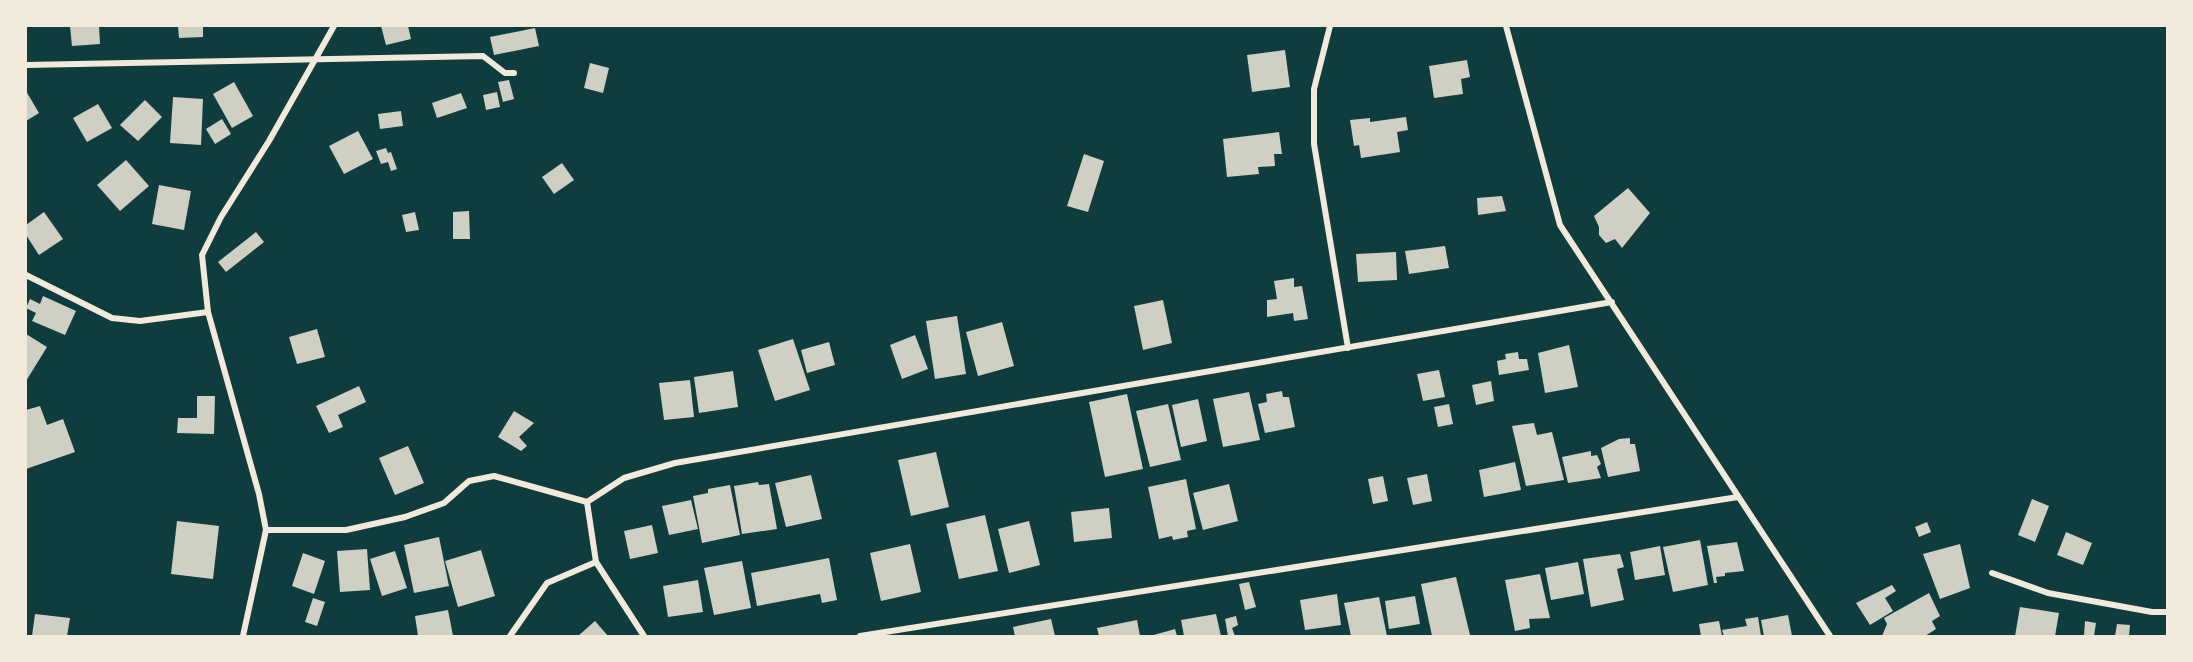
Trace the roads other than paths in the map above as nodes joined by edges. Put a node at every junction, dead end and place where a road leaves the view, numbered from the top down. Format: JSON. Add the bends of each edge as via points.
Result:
{"nodes":[{"id":1,"x":334,"y":26,"type":"edge"},
{"id":2,"x":1330,"y":26,"type":"edge"},
{"id":3,"x":1506,"y":26,"type":"edge"},
{"id":4,"x":317,"y":59,"type":"junction"},
{"id":5,"x":26,"y":65,"type":"edge"},
{"id":6,"x":514,"y":73,"type":"dead end"},
{"id":7,"x":26,"y":275,"type":"edge"},
{"id":8,"x":1611,"y":302,"type":"junction"},
{"id":9,"x":208,"y":312,"type":"junction"},
{"id":10,"x":1348,"y":348,"type":"junction"},
{"id":11,"x":1738,"y":497,"type":"junction"},
{"id":12,"x":587,"y":502,"type":"junction"},
{"id":13,"x":266,"y":530,"type":"junction"},
{"id":14,"x":596,"y":562,"type":"junction"},
{"id":15,"x":1992,"y":573,"type":"dead end"},
{"id":16,"x":2168,"y":612,"type":"edge"},
{"id":17,"x":243,"y":636,"type":"edge"},
{"id":18,"x":510,"y":636,"type":"edge"},
{"id":19,"x":644,"y":636,"type":"edge"},
{"id":20,"x":860,"y":636,"type":"edge"},
{"id":21,"x":1830,"y":636,"type":"edge"}],
"edges":[{"from":1,"to":4,"type":"street"},
{"from":2,"to":10,"type":"street","via":[[1314,89],[1314,144]]},
{"from":3,"to":8,"type":"street","via":[[1560,225]]},
{"from":4,"to":5,"type":"street"},
{"from":4,"to":6,"type":"street","via":[[483,56],[505,73]]},
{"from":4,"to":9,"type":"street","via":[[202,255]]},
{"from":7,"to":9,"type":"street","via":[[112,318],[140,321]]},
{"from":8,"to":10,"type":"street"},
{"from":8,"to":11,"type":"street"},
{"from":9,"to":13,"type":"street"},
{"from":10,"to":12,"type":"street","via":[[675,463],[624,478]]},
{"from":11,"to":20,"type":"street"},
{"from":11,"to":21,"type":"street"},
{"from":12,"to":13,"type":"street","via":[[494,476],[469,481],[444,503],[405,517],[346,530]]},
{"from":12,"to":14,"type":"street"},
{"from":13,"to":17,"type":"street"},
{"from":14,"to":18,"type":"street","via":[[547,583]]},
{"from":14,"to":19,"type":"street"},
{"from":15,"to":16,"type":"street","via":[[2048,593]]}]}
